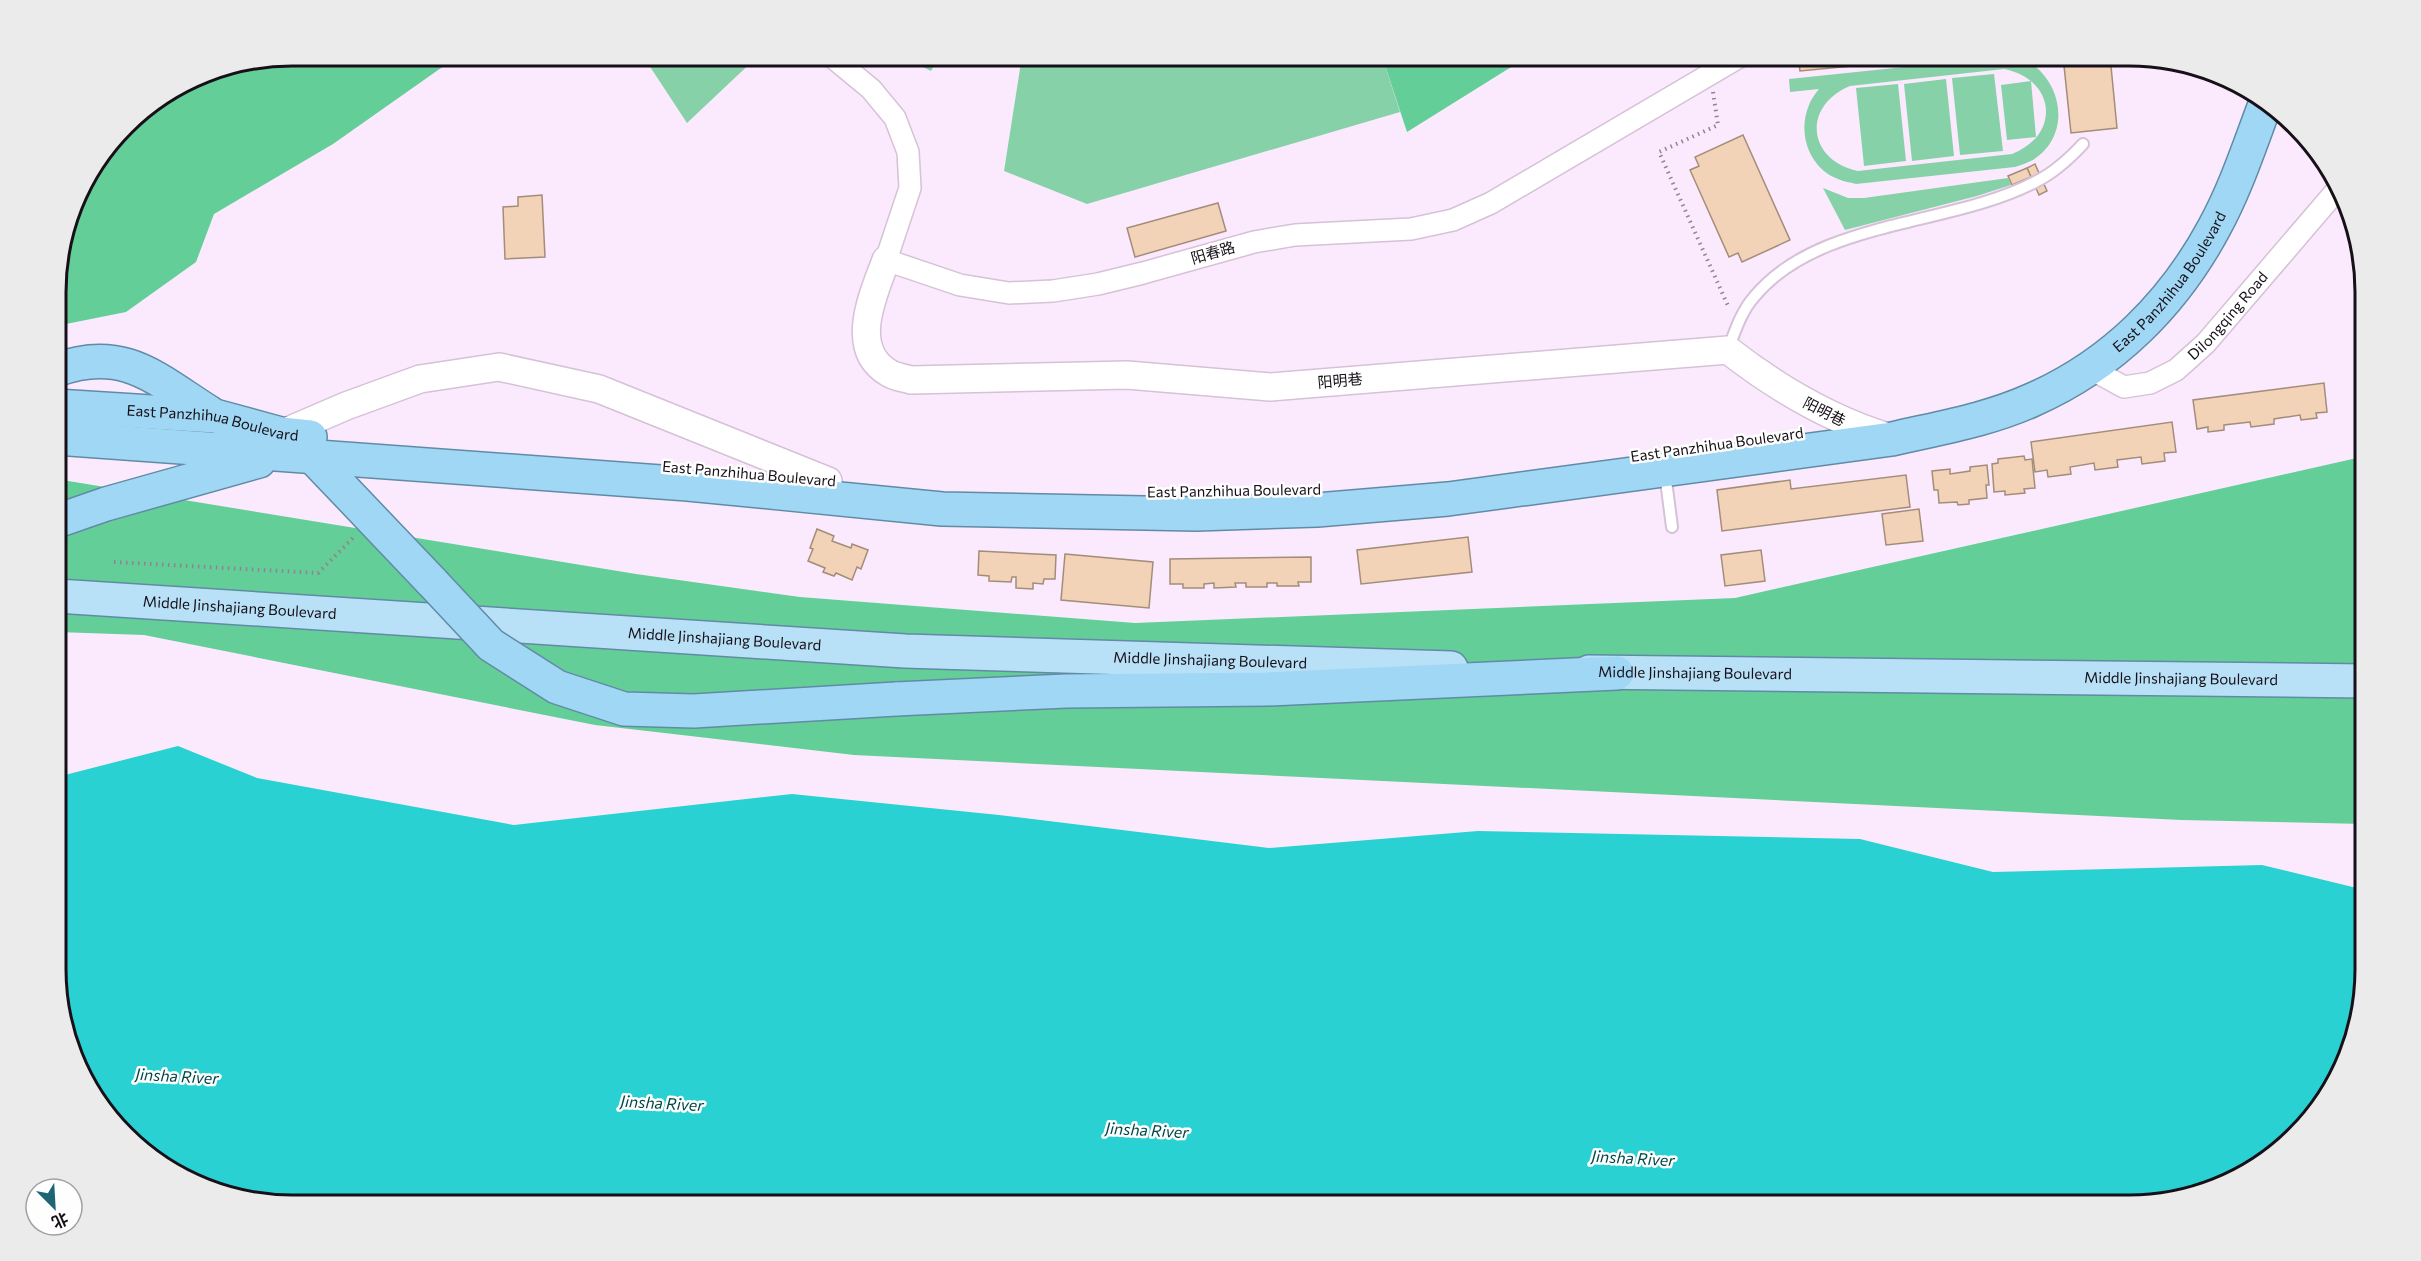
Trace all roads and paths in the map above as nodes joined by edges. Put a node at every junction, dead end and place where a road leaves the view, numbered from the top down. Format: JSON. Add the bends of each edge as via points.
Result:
{"nodes":[{"id":1,"x":843,"y":66,"type":"edge"},
{"id":2,"x":1723,"y":66,"type":"edge"},
{"id":3,"x":1711,"y":73,"type":"junction"},
{"id":4,"x":2245,"y":98,"type":"edge"},
{"id":5,"x":2263,"y":110,"type":"edge"},
{"id":6,"x":2083,"y":144,"type":"dead end"},
{"id":7,"x":2333,"y":194,"type":"edge"},
{"id":8,"x":886,"y":260,"type":"junction"},
{"id":9,"x":1737,"y":325,"type":"junction"},
{"id":10,"x":1728,"y":350,"type":"junction"},
{"id":11,"x":66,"y":366,"type":"edge"},
{"id":12,"x":2091,"y":369,"type":"junction"},
{"id":13,"x":66,"y":407,"type":"edge"},
{"id":14,"x":214,"y":416,"type":"junction"},
{"id":15,"x":1854,"y":427,"type":"junction"},
{"id":16,"x":66,"y":438,"type":"edge"},
{"id":17,"x":1892,"y":439,"type":"junction"},
{"id":18,"x":291,"y":448,"type":"junction"},
{"id":19,"x":1665,"y":469,"type":"junction"},
{"id":20,"x":679,"y":476,"type":"junction"},
{"id":21,"x":828,"y":481,"type":"junction"},
{"id":22,"x":66,"y":518,"type":"edge"},
{"id":23,"x":1672,"y":527,"type":"dead end"},
{"id":24,"x":361,"y":529,"type":"dead end"},
{"id":25,"x":114,"y":562,"type":"dead end"},
{"id":26,"x":66,"y":597,"type":"edge"},
{"id":27,"x":1617,"y":673,"type":"joint"},
{"id":28,"x":1489,"y":674,"type":"junction"},
{"id":29,"x":2355,"y":681,"type":"edge"}],
"edges":[{"from":1,"to":8,"type":"street","via":[[871,89],[895,118],[908,152],[910,188]]},
{"from":2,"to":3,"type":"street","name":"阳春路"},
{"from":3,"to":8,"type":"street","name":"阳春路","via":[[1491,203],[1453,220],[1411,230],[1254,242],[1110,281],[1053,291],[1009,293],[960,285]]},
{"from":3,"to":9,"type":"path","via":[[1718,125],[1659,152]]},
{"from":4,"to":15,"type":"highway","name":"East Panzhihua Boulevard","via":[[2196,218],[2161,272],[2121,319],[2072,360],[2013,391],[1946,412]]},
{"from":5,"to":12,"type":"highway","name":"East Panzhihua Boulevard","via":[[2215,227],[2181,282],[2140,329]]},
{"from":6,"to":9,"type":"lane","via":[[2062,166],[2011,193],[1842,241],[1805,256],[1776,275],[1753,298]]},
{"from":7,"to":12,"type":"street","name":"Dilongqing Road","via":[[2206,343],[2176,370],[2150,383],[2124,387]]},
{"from":8,"to":10,"type":"street","name":"阳明巷","via":[[869,308],[866,333],[872,357],[888,373],[911,380],[1127,375],[1270,387]]},
{"from":9,"to":10,"type":"lane"},
{"from":10,"to":15,"type":"street","name":"阳明巷","via":[[1787,392]]},
{"from":11,"to":14,"type":"highway","via":[[106,360],[137,368]]},
{"from":12,"to":17,"type":"highway","name":"East Panzhihua Boulevard","via":[[2032,400],[1965,422]]},
{"from":13,"to":14,"type":"highway","name":"East Panzhihua Boulevard"},
{"from":14,"to":18,"type":"highway","name":"East Panzhihua Boulevard"},
{"from":15,"to":17,"type":"street","name":"阳明巷"},
{"from":15,"to":21,"type":"highway","name":"East Panzhihua Boulevard","via":[[1410,487],[1156,493],[944,490]]},
{"from":16,"to":18,"type":"highway","name":"East Panzhihua Boulevard"},
{"from":17,"to":19,"type":"highway","name":"East Panzhihua Boulevard"},
{"from":18,"to":20,"type":"highway","name":"East Panzhihua Boulevard"},
{"from":18,"to":21,"type":"street","via":[[346,406],[420,379],[499,367],[599,389]]},
{"from":18,"to":22,"type":"highway"},
{"from":18,"to":28,"type":"highway","bridge":true,"via":[[433,583],[491,645],[556,687],[624,709],[694,711],[1066,691],[1267,689]]},
{"from":19,"to":20,"type":"highway","name":"East Panzhihua Boulevard","via":[[1448,499],[1317,510],[1196,514],[942,509]]},
{"from":19,"to":23,"type":"lane"},
{"from":20,"to":21,"type":"highway","name":"East Panzhihua Boulevard"},
{"from":24,"to":25,"type":"path","via":[[318,573]]},
{"from":26,"to":28,"type":"main road","name":"Middle Jinshajiang Boulevard","via":[[905,651]]},
{"from":27,"to":28,"type":"highway"},
{"from":27,"to":29,"type":"main road","name":"Middle Jinshajiang Boulevard"}]}
